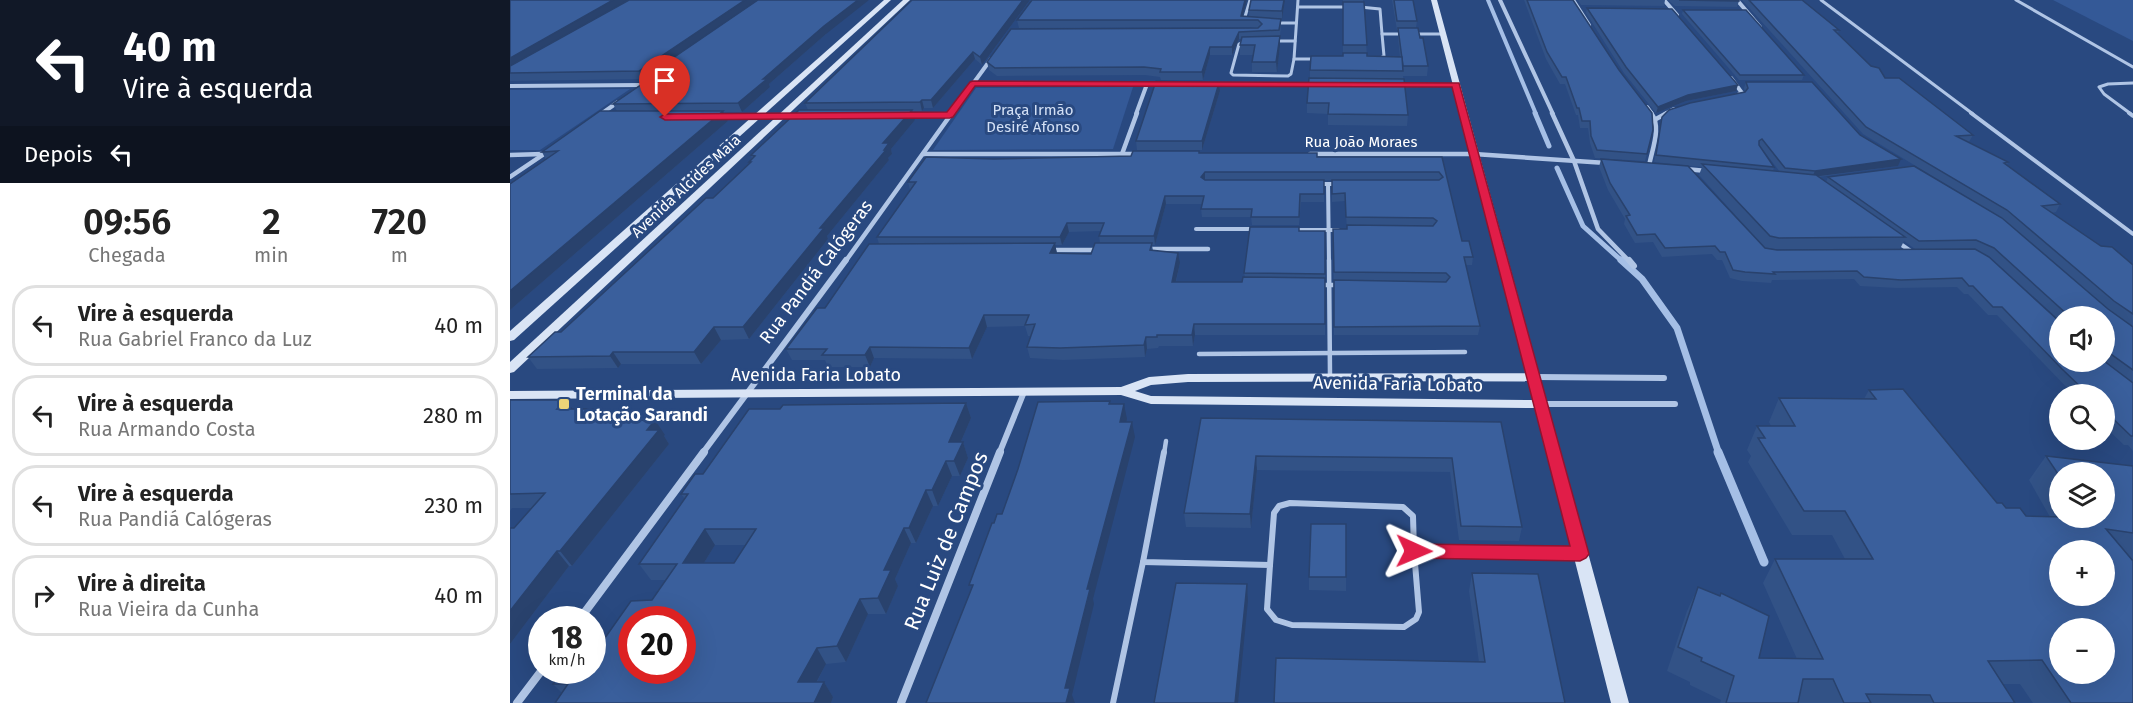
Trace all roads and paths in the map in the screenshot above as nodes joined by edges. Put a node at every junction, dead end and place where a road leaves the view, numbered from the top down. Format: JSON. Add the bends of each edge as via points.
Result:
{"nodes":[{"id":1,"x":888,"y":0,"type":"edge"},
{"id":2,"x":907,"y":0,"type":"edge"},
{"id":3,"x":1250,"y":0,"type":"edge"},
{"id":4,"x":1299,"y":0,"type":"edge"},
{"id":5,"x":1434,"y":0,"type":"edge"},
{"id":6,"x":1500,"y":0,"type":"edge"},
{"id":7,"x":1573,"y":0,"type":"edge"},
{"id":8,"x":1664,"y":0,"type":"edge"},
{"id":9,"x":1737,"y":0,"type":"edge"},
{"id":10,"x":1821,"y":0,"type":"edge"},
{"id":11,"x":2016,"y":0,"type":"edge"},
{"id":12,"x":1298,"y":7,"type":"junction"},
{"id":13,"x":1579,"y":9,"type":"junction"},
{"id":14,"x":1591,"y":9,"type":"edge"},
{"id":15,"x":1661,"y":10,"type":"edge"},
{"id":16,"x":1673,"y":10,"type":"junction"},
{"id":17,"x":1683,"y":10,"type":"edge"},
{"id":18,"x":1737,"y":10,"type":"edge"},
{"id":19,"x":1747,"y":11,"type":"junction"},
{"id":20,"x":1680,"y":19,"type":"edge"},
{"id":21,"x":1250,"y":22,"type":"edge"},
{"id":22,"x":1274,"y":23,"type":"edge"},
{"id":23,"x":1296,"y":23,"type":"junction"},
{"id":24,"x":1591,"y":28,"type":"edge"},
{"id":25,"x":1766,"y":33,"type":"edge"},
{"id":26,"x":1382,"y":34,"type":"junction"},
{"id":27,"x":1443,"y":34,"type":"junction"},
{"id":28,"x":1247,"y":41,"type":"edge"},
{"id":29,"x":1276,"y":41,"type":"edge"},
{"id":30,"x":1295,"y":41,"type":"junction"},
{"id":31,"x":992,"y":58,"type":"edge"},
{"id":32,"x":1294,"y":59,"type":"junction"},
{"id":33,"x":1326,"y":59,"type":"edge"},
{"id":34,"x":1375,"y":59,"type":"edge"},
{"id":35,"x":2133,"y":67,"type":"edge"},
{"id":36,"x":1724,"y":71,"type":"edge"},
{"id":37,"x":651,"y":79,"type":"edge"},
{"id":38,"x":2133,"y":83,"type":"edge"},
{"id":39,"x":973,"y":84,"type":"junction"},
{"id":40,"x":1147,"y":84,"type":"junction"},
{"id":41,"x":1171,"y":84,"type":"edge"},
{"id":42,"x":1206,"y":84,"type":"edge"},
{"id":43,"x":1325,"y":84,"type":"edge"},
{"id":44,"x":1737,"y":84,"type":"junction"},
{"id":45,"x":1747,"y":84,"type":"edge"},
{"id":46,"x":642,"y":85,"type":"junction"},
{"id":47,"x":1397,"y":85,"type":"edge"},
{"id":48,"x":1456,"y":85,"type":"junction"},
{"id":49,"x":510,"y":86,"type":"edge"},
{"id":50,"x":633,"y":92,"type":"edge"},
{"id":51,"x":1727,"y":97,"type":"edge"},
{"id":52,"x":624,"y":98,"type":"edge"},
{"id":53,"x":1642,"y":101,"type":"edge"},
{"id":54,"x":1685,"y":105,"type":"edge"},
{"id":55,"x":950,"y":115,"type":"junction"},
{"id":56,"x":807,"y":116,"type":"edge"},
{"id":57,"x":902,"y":116,"type":"edge"},
{"id":58,"x":2133,"y":116,"type":"edge"},
{"id":59,"x":608,"y":117,"type":"edge"},
{"id":60,"x":711,"y":117,"type":"edge"},
{"id":61,"x":757,"y":117,"type":"junction"},
{"id":62,"x":784,"y":117,"type":"junction"},
{"id":63,"x":1656,"y":119,"type":"junction"},
{"id":64,"x":553,"y":148,"type":"edge"},
{"id":65,"x":510,"y":154,"type":"edge"},
{"id":66,"x":544,"y":154,"type":"junction"},
{"id":67,"x":923,"y":154,"type":"junction"},
{"id":68,"x":1122,"y":154,"type":"junction"},
{"id":69,"x":1145,"y":154,"type":"edge"},
{"id":70,"x":1298,"y":154,"type":"edge"},
{"id":71,"x":1474,"y":154,"type":"junction"},
{"id":72,"x":1574,"y":161,"type":"junction"},
{"id":73,"x":1617,"y":164,"type":"edge"},
{"id":74,"x":1639,"y":165,"type":"edge"},
{"id":75,"x":1649,"y":166,"type":"junction"},
{"id":76,"x":1659,"y":166,"type":"edge"},
{"id":77,"x":1678,"y":168,"type":"edge"},
{"id":78,"x":1688,"y":169,"type":"junction"},
{"id":79,"x":1711,"y":172,"type":"edge"},
{"id":80,"x":510,"y":177,"type":"edge"},
{"id":81,"x":1696,"y":178,"type":"edge"},
{"id":82,"x":1317,"y":184,"type":"edge"},
{"id":83,"x":1328,"y":184,"type":"junction"},
{"id":84,"x":1339,"y":184,"type":"edge"},
{"id":85,"x":1196,"y":229,"type":"dead end"},
{"id":86,"x":1262,"y":229,"type":"edge"},
{"id":87,"x":1284,"y":230,"type":"edge"},
{"id":88,"x":1329,"y":230,"type":"junction"},
{"id":89,"x":1348,"y":230,"type":"edge"},
{"id":90,"x":2133,"y":234,"type":"edge"},
{"id":91,"x":1894,"y":239,"type":"edge"},
{"id":92,"x":1101,"y":249,"type":"edge"},
{"id":93,"x":1137,"y":249,"type":"edge"},
{"id":94,"x":1208,"y":249,"type":"dead end"},
{"id":95,"x":854,"y":250,"type":"junction"},
{"id":96,"x":866,"y":250,"type":"edge"},
{"id":97,"x":1042,"y":250,"type":"edge"},
{"id":98,"x":1900,"y":252,"type":"edge"},
{"id":99,"x":1912,"y":252,"type":"junction"},
{"id":100,"x":1922,"y":252,"type":"edge"},
{"id":101,"x":1634,"y":266,"type":"dead end"},
{"id":102,"x":1309,"y":285,"type":"edge"},
{"id":103,"x":1329,"y":285,"type":"junction"},
{"id":104,"x":1351,"y":285,"type":"edge"},
{"id":105,"x":510,"y":337,"type":"edge"},
{"id":106,"x":1465,"y":352,"type":"dead end"},
{"id":107,"x":1330,"y":353,"type":"junction"},
{"id":108,"x":1199,"y":354,"type":"dead end"},
{"id":109,"x":510,"y":369,"type":"edge"},
{"id":110,"x":1330,"y":376,"type":"junction"},
{"id":111,"x":1534,"y":377,"type":"junction"},
{"id":112,"x":1664,"y":378,"type":"dead end"},
{"id":113,"x":1122,"y":391,"type":"junction"},
{"id":114,"x":1024,"y":392,"type":"junction"},
{"id":115,"x":745,"y":394,"type":"junction"},
{"id":116,"x":510,"y":395,"type":"edge"},
{"id":117,"x":1541,"y":404,"type":"junction"},
{"id":118,"x":1675,"y":404,"type":"dead end"},
{"id":119,"x":1166,"y":441,"type":"dead end"},
{"id":120,"x":1414,"y":551,"type":"junction"},
{"id":121,"x":1580,"y":554,"type":"junction"},
{"id":122,"x":1143,"y":562,"type":"junction"},
{"id":123,"x":1270,"y":565,"type":"junction"},
{"id":124,"x":589,"y":606,"type":"edge"},
{"id":125,"x":532,"y":684,"type":"edge"},
{"id":126,"x":518,"y":703,"type":"edge"},
{"id":127,"x":901,"y":703,"type":"edge"},
{"id":128,"x":1113,"y":703,"type":"edge"},
{"id":129,"x":1620,"y":703,"type":"edge"}],
"edges":[{"from":1,"to":61,"type":"street","name":"Avenida Alcides Maia"},
{"from":2,"to":62,"type":"street","name":"Avenida Alcides Maia"},
{"from":3,"to":21,"type":"lane","via":[[1244,21]]},
{"from":4,"to":12,"type":"lane"},
{"from":5,"to":27,"type":"street"},
{"from":6,"to":72,"type":"street"},
{"from":7,"to":13,"type":"street"},
{"from":8,"to":16,"type":"street"},
{"from":9,"to":19,"type":"street"},
{"from":10,"to":90,"type":"lane"},
{"from":11,"to":35,"type":"lane"},
{"from":12,"to":23,"type":"lane"},
{"from":12,"to":26,"type":"lane","via":[[1377,8]]},
{"from":13,"to":14,"type":"street"},
{"from":13,"to":24,"type":"street"},
{"from":15,"to":16,"type":"street"},
{"from":16,"to":17,"type":"street"},
{"from":16,"to":20,"type":"street"},
{"from":18,"to":19,"type":"street"},
{"from":19,"to":25,"type":"street"},
{"from":22,"to":23,"type":"lane"},
{"from":23,"to":30,"type":"lane"},
{"from":26,"to":27,"type":"lane"},
{"from":26,"to":34,"type":"lane","via":[[1384,56]]},
{"from":27,"to":48,"type":"street"},
{"from":28,"to":32,"type":"lane","via":[[1239,44],[1233,75],[1288,76],[1292,74]]},
{"from":29,"to":30,"type":"lane"},
{"from":30,"to":32,"type":"lane"},
{"from":31,"to":39,"type":"street","name":"Rua Pandiá Calógeras"},
{"from":32,"to":33,"type":"lane"},
{"from":36,"to":44,"type":"street"},
{"from":37,"to":46,"type":"street"},
{"from":38,"to":58,"type":"lane","via":[[2099,87]]},
{"from":39,"to":40,"type":"street"},
{"from":39,"to":55,"type":"street","name":"Rua Pandiá Calógeras"},
{"from":40,"to":41,"type":"street"},
{"from":40,"to":68,"type":"street"},
{"from":42,"to":43,"type":"street"},
{"from":44,"to":45,"type":"street"},
{"from":44,"to":51,"type":"street","via":[[1742,94]]},
{"from":46,"to":49,"type":"street"},
{"from":46,"to":50,"type":"street"},
{"from":47,"to":48,"type":"street"},
{"from":48,"to":71,"type":"street"},
{"from":52,"to":59,"type":"street","via":[[596,117]]},
{"from":53,"to":63,"type":"street"},
{"from":54,"to":63,"type":"street"},
{"from":55,"to":57,"type":"street"},
{"from":55,"to":67,"type":"street","name":"Rua Pandiá Calógeras"},
{"from":56,"to":62,"type":"street"},
{"from":60,"to":61,"type":"street"},
{"from":61,"to":62,"type":"street"},
{"from":61,"to":105,"type":"street","name":"Avenida Alcides Maia"},
{"from":62,"to":109,"type":"street","name":"Avenida Alcides Maia"},
{"from":63,"to":75,"type":"street"},
{"from":64,"to":66,"type":"street"},
{"from":65,"to":66,"type":"street"},
{"from":66,"to":80,"type":"street"},
{"from":67,"to":68,"type":"street"},
{"from":67,"to":95,"type":"street","name":"Rua Pandiá Calógeras"},
{"from":68,"to":69,"type":"street"},
{"from":70,"to":71,"type":"street","name":"Rua João Moraes"},
{"from":71,"to":72,"type":"street","name":"Rua João Moraes"},
{"from":71,"to":111,"type":"street"},
{"from":72,"to":73,"type":"street","name":"Rua João Moraes"},
{"from":72,"to":101,"type":"street","via":[[1598,229]]},
{"from":74,"to":75,"type":"street"},
{"from":75,"to":76,"type":"street"},
{"from":77,"to":78,"type":"street"},
{"from":78,"to":79,"type":"street"},
{"from":78,"to":81,"type":"street"},
{"from":82,"to":83,"type":"lane"},
{"from":83,"to":84,"type":"lane"},
{"from":83,"to":88,"type":"lane"},
{"from":85,"to":86,"type":"lane"},
{"from":87,"to":88,"type":"lane"},
{"from":88,"to":89,"type":"lane"},
{"from":88,"to":103,"type":"lane"},
{"from":91,"to":99,"type":"street"},
{"from":92,"to":97,"type":"street"},
{"from":93,"to":94,"type":"street"},
{"from":95,"to":96,"type":"street"},
{"from":95,"to":115,"type":"street","name":"Rua Pandiá Calógeras"},
{"from":98,"to":99,"type":"street"},
{"from":99,"to":100,"type":"street"},
{"from":102,"to":103,"type":"lane"},
{"from":103,"to":104,"type":"lane"},
{"from":103,"to":107,"type":"lane"},
{"from":106,"to":107,"type":"lane"},
{"from":107,"to":108,"type":"lane"},
{"from":107,"to":110,"type":"lane"},
{"from":110,"to":111,"type":"street","name":"Avenida Faria Lobato"},
{"from":110,"to":113,"type":"street","name":"Avenida Faria Lobato","via":[[1188,378],[1149,381]]},
{"from":111,"to":112,"type":"street","name":"Avenida Faria Lobato"},
{"from":111,"to":117,"type":"street"},
{"from":113,"to":114,"type":"street","name":"Avenida Faria Lobato"},
{"from":113,"to":117,"type":"street","name":"Avenida Faria Lobato","via":[[1151,400]]},
{"from":114,"to":115,"type":"street","name":"Avenida Faria Lobato"},
{"from":114,"to":127,"type":"street","name":"Rua Luiz de Campos"},
{"from":115,"to":116,"type":"street","name":"Avenida Faria Lobato"},
{"from":115,"to":124,"type":"street","name":"Rua Pandiá Calógeras"},
{"from":117,"to":118,"type":"street","name":"Avenida Faria Lobato"},
{"from":117,"to":121,"type":"street"},
{"from":119,"to":122,"type":"lane"},
{"from":120,"to":121,"type":"lane"},
{"from":120,"to":123,"type":"lane","via":[[1413,516],[1403,507],[1290,503],[1274,513]]},
{"from":120,"to":123,"type":"lane","via":[[1419,612],[1404,627],[1292,625],[1276,620],[1267,609]]},
{"from":121,"to":129,"type":"street"},
{"from":122,"to":123,"type":"lane"},
{"from":122,"to":128,"type":"lane"},
{"from":125,"to":126,"type":"street"}]}
